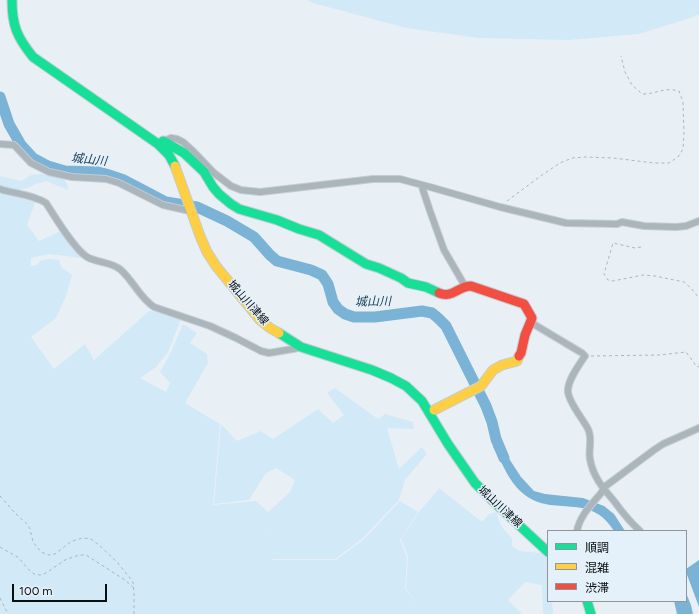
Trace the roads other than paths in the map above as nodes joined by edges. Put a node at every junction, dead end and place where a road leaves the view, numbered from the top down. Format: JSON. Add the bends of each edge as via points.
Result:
{"nodes":[{"id":1,"x":12,"y":0,"type":"edge"},
{"id":2,"x":161,"y":142,"type":"junction"},
{"id":3,"x":0,"y":144,"type":"edge"},
{"id":4,"x":422,"y":186,"type":"junction"},
{"id":5,"x":0,"y":189,"type":"edge"},
{"id":6,"x":189,"y":207,"type":"junction"},
{"id":7,"x":699,"y":221,"type":"edge"},
{"id":8,"x":465,"y":286,"type":"junction"},
{"id":9,"x":530,"y":322,"type":"junction"},
{"id":10,"x":301,"y":347,"type":"junction"},
{"id":11,"x":434,"y":410,"type":"dead end"},
{"id":12,"x":699,"y":428,"type":"edge"},
{"id":13,"x":603,"y":488,"type":"junction"},
{"id":14,"x":577,"y":530,"type":"edge"},
{"id":15,"x":639,"y":530,"type":"edge"},
{"id":16,"x":547,"y":551,"type":"edge"},
{"id":17,"x":587,"y":602,"type":"edge"},
{"id":18,"x":591,"y":614,"type":"edge"}],
"edges":[{"from":1,"to":2,"type":"main road","name":"城山川津線","via":[[16,31],[33,57]]},
{"from":2,"to":4,"type":"street","via":[[171,138],[183,142],[214,173],[241,190],[260,192],[373,179],[400,180]]},
{"from":2,"to":6,"type":"main road","name":"城山川津線","via":[[173,162]]},
{"from":2,"to":8,"type":"main road","via":[[184,153],[204,172],[219,194],[239,209],[319,235],[366,264],[443,295],[451,294]]},
{"from":3,"to":6,"type":"street","via":[[14,145],[32,163],[49,172],[72,177],[106,179],[163,205]]},
{"from":4,"to":7,"type":"street","via":[[566,223],[622,222],[676,227]]},
{"from":4,"to":8,"type":"street","via":[[444,250]]},
{"from":5,"to":10,"type":"street","via":[[40,198],[78,250],[95,261],[116,266],[147,303],[154,307],[210,326],[261,351],[269,353]]},
{"from":6,"to":10,"type":"main road","name":"城山川津線","via":[[207,252],[242,299],[260,320]]},
{"from":8,"to":9,"type":"main road","via":[[524,304],[532,318]]},
{"from":9,"to":11,"type":"main road","via":[[517,361],[493,370],[481,386]]},
{"from":9,"to":13,"type":"street","via":[[585,356],[572,376],[568,391],[571,402],[589,430],[590,458],[594,473]]},
{"from":10,"to":16,"type":"main road","name":"城山川津線","via":[[385,375],[406,386],[422,401],[475,483]]},
{"from":12,"to":13,"type":"street","via":[[654,450]]},
{"from":13,"to":14,"type":"street","via":[[580,520]]},
{"from":13,"to":15,"type":"street"},
{"from":17,"to":18,"type":"main road"}]}
